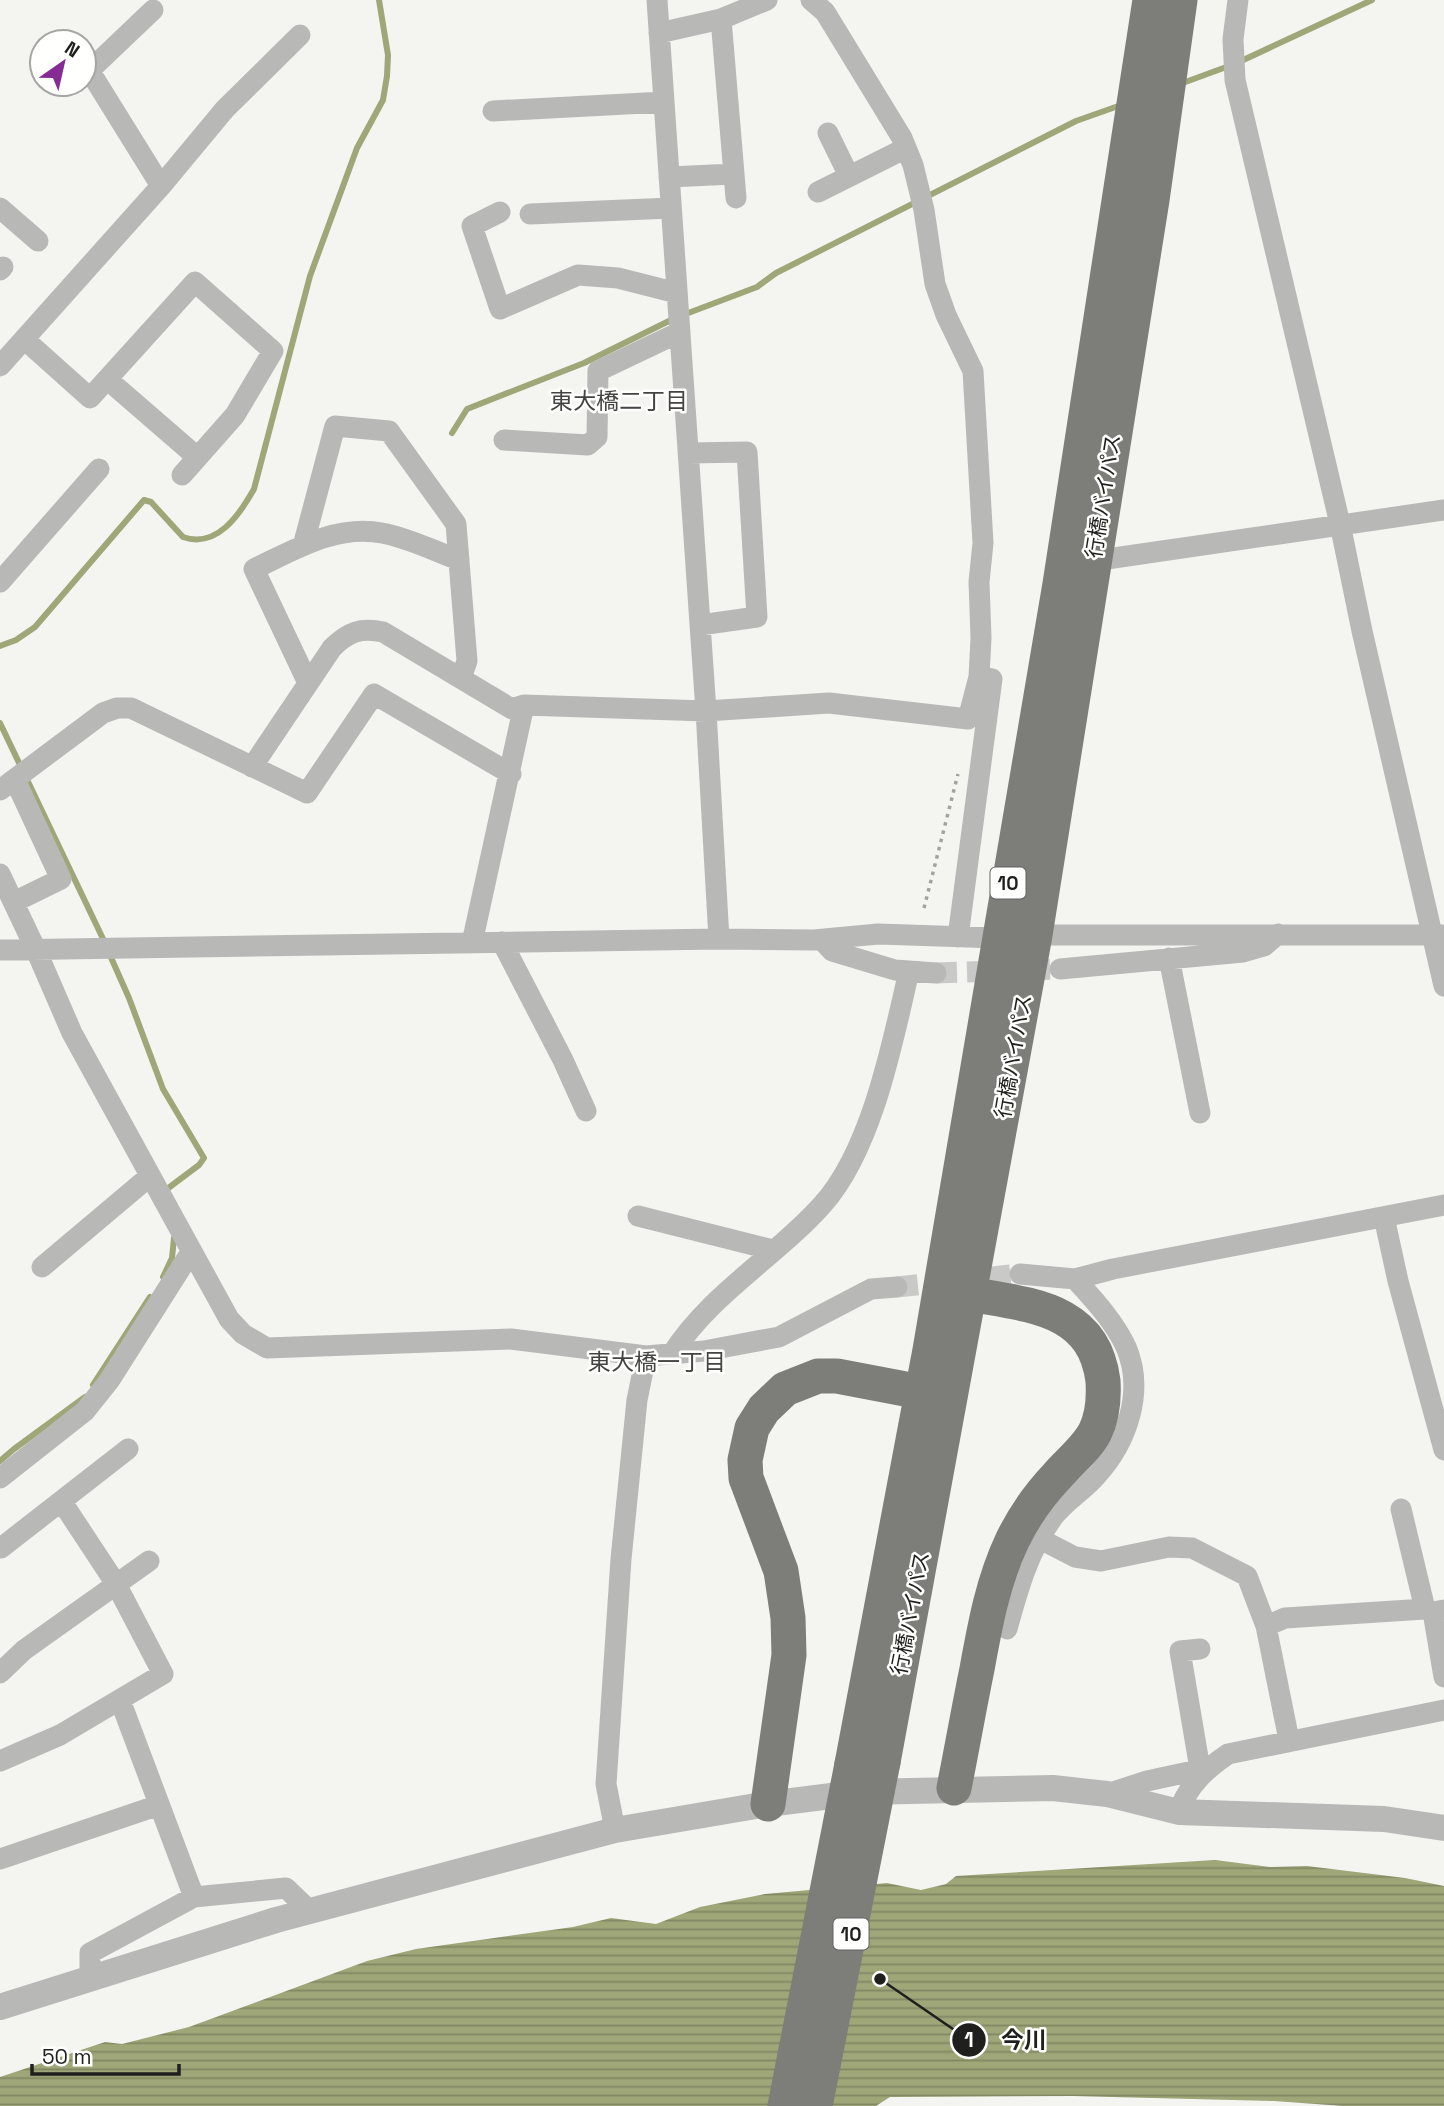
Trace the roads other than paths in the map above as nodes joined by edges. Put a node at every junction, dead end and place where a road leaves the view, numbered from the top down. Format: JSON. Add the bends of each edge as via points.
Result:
{"nodes":[{"id":1,"x":657,"y":0,"type":"edge"},
{"id":2,"x":767,"y":0,"type":"edge"},
{"id":3,"x":811,"y":0,"type":"edge"},
{"id":4,"x":1150,"y":0,"type":"edge"},
{"id":5,"x":1180,"y":0,"type":"edge"},
{"id":6,"x":1238,"y":0,"type":"edge"},
{"id":7,"x":153,"y":10,"type":"dead end"},
{"id":8,"x":721,"y":19,"type":"junction"},
{"id":9,"x":659,"y":33,"type":"junction"},
{"id":10,"x":300,"y":35,"type":"dead end"},
{"id":11,"x":98,"y":57,"type":"edge"},
{"id":12,"x":98,"y":84,"type":"edge"},
{"id":13,"x":664,"y":102,"type":"junction"},
{"id":14,"x":493,"y":111,"type":"dead end"},
{"id":15,"x":828,"y":133,"type":"dead end"},
{"id":16,"x":906,"y":148,"type":"junction"},
{"id":17,"x":734,"y":174,"type":"junction"},
{"id":18,"x":849,"y":176,"type":"junction"},
{"id":19,"x":669,"y":177,"type":"junction"},
{"id":20,"x":161,"y":186,"type":"junction"},
{"id":21,"x":818,"y":192,"type":"dead end"},
{"id":22,"x":736,"y":198,"type":"dead end"},
{"id":23,"x":0,"y":208,"type":"edge"},
{"id":24,"x":671,"y":208,"type":"junction"},
{"id":25,"x":500,"y":212,"type":"dead end"},
{"id":26,"x":530,"y":214,"type":"dead end"},
{"id":27,"x":38,"y":241,"type":"dead end"},
{"id":28,"x":677,"y":293,"type":"junction"},
{"id":29,"x":680,"y":332,"type":"junction"},
{"id":30,"x":24,"y":339,"type":"junction"},
{"id":31,"x":0,"y":366,"type":"edge"},
{"id":32,"x":107,"y":379,"type":"junction"},
{"id":33,"x":504,"y":440,"type":"dead end"},
{"id":34,"x":688,"y":453,"type":"junction"},
{"id":35,"x":197,"y":457,"type":"junction"},
{"id":36,"x":99,"y":469,"type":"dead end"},
{"id":37,"x":182,"y":475,"type":"dead end"},
{"id":38,"x":1444,"y":510,"type":"edge"},
{"id":39,"x":1340,"y":524,"type":"junction"},
{"id":40,"x":303,"y":546,"type":"junction"},
{"id":41,"x":459,"y":561,"type":"junction"},
{"id":42,"x":1093,"y":561,"type":"junction"},
{"id":43,"x":0,"y":582,"type":"edge"},
{"id":44,"x":700,"y":625,"type":"junction"},
{"id":45,"x":979,"y":677,"type":"junction"},
{"id":46,"x":461,"y":678,"type":"junction"},
{"id":47,"x":308,"y":683,"type":"junction"},
{"id":48,"x":524,"y":705,"type":"junction"},
{"id":49,"x":706,"y":711,"type":"junction"},
{"id":50,"x":252,"y":767,"type":"junction"},
{"id":51,"x":511,"y":774,"type":"junction"},
{"id":52,"x":7,"y":785,"type":"edge"},
{"id":53,"x":0,"y":874,"type":"edge"},
{"id":54,"x":14,"y":902,"type":"junction"},
{"id":55,"x":1278,"y":934,"type":"junction"},
{"id":56,"x":1035,"y":935,"type":"junction"},
{"id":57,"x":1438,"y":935,"type":"edge"},
{"id":58,"x":958,"y":937,"type":"junction"},
{"id":59,"x":999,"y":938,"type":"junction"},
{"id":60,"x":719,"y":939,"type":"junction"},
{"id":61,"x":822,"y":940,"type":"junction"},
{"id":62,"x":502,"y":942,"type":"junction"},
{"id":63,"x":472,"y":943,"type":"junction"},
{"id":64,"x":0,"y":950,"type":"edge"},
{"id":65,"x":36,"y":950,"type":"junction"},
{"id":66,"x":1169,"y":958,"type":"junction"},
{"id":67,"x":1060,"y":969,"type":"tunnel mouth"},
{"id":68,"x":909,"y":971,"type":"junction"},
{"id":69,"x":936,"y":972,"type":"tunnel mouth"},
{"id":70,"x":1444,"y":986,"type":"edge"},
{"id":71,"x":586,"y":1111,"type":"dead end"},
{"id":72,"x":1200,"y":1113,"type":"dead end"},
{"id":73,"x":150,"y":1176,"type":"junction"},
{"id":74,"x":1444,"y":1205,"type":"edge"},
{"id":75,"x":638,"y":1216,"type":"dead end"},
{"id":76,"x":1384,"y":1217,"type":"junction"},
{"id":77,"x":773,"y":1250,"type":"junction"},
{"id":78,"x":191,"y":1252,"type":"junction"},
{"id":79,"x":42,"y":1267,"type":"dead end"},
{"id":80,"x":1020,"y":1274,"type":"tunnel mouth"},
{"id":81,"x":1075,"y":1279,"type":"junction"},
{"id":82,"x":897,"y":1287,"type":"tunnel mouth"},
{"id":83,"x":970,"y":1294,"type":"junction"},
{"id":84,"x":672,"y":1354,"type":"junction"},
{"id":85,"x":646,"y":1356,"type":"junction"},
{"id":86,"x":921,"y":1392,"type":"junction"},
{"id":87,"x":128,"y":1449,"type":"dead end"},
{"id":88,"x":1444,"y":1450,"type":"edge"},
{"id":89,"x":0,"y":1478,"type":"edge"},
{"id":90,"x":62,"y":1502,"type":"junction"},
{"id":91,"x":1401,"y":1508,"type":"dead end"},
{"id":92,"x":1040,"y":1539,"type":"junction"},
{"id":93,"x":1,"y":1548,"type":"edge"},
{"id":94,"x":149,"y":1561,"type":"dead end"},
{"id":95,"x":116,"y":1584,"type":"junction"},
{"id":96,"x":1434,"y":1610,"type":"edge"},
{"id":97,"x":1266,"y":1626,"type":"junction"},
{"id":98,"x":1007,"y":1629,"type":"dead end"},
{"id":99,"x":1200,"y":1649,"type":"dead end"},
{"id":100,"x":0,"y":1673,"type":"edge"},
{"id":101,"x":1444,"y":1677,"type":"edge"},
{"id":102,"x":120,"y":1700,"type":"junction"},
{"id":103,"x":1444,"y":1710,"type":"edge"},
{"id":104,"x":1289,"y":1740,"type":"junction"},
{"id":105,"x":0,"y":1761,"type":"edge"},
{"id":106,"x":867,"y":1763,"type":"junction"},
{"id":107,"x":1204,"y":1768,"type":"junction"},
{"id":108,"x":954,"y":1788,"type":"junction"},
{"id":109,"x":1107,"y":1794,"type":"junction"},
{"id":110,"x":768,"y":1804,"type":"junction"},
{"id":111,"x":159,"y":1805,"type":"junction"},
{"id":112,"x":1180,"y":1812,"type":"junction"},
{"id":113,"x":1444,"y":1828,"type":"edge"},
{"id":114,"x":615,"y":1830,"type":"junction"},
{"id":115,"x":0,"y":1859,"type":"edge"},
{"id":116,"x":194,"y":1898,"type":"junction"},
{"id":117,"x":310,"y":1910,"type":"junction"},
{"id":118,"x":90,"y":1979,"type":"junction"},
{"id":119,"x":0,"y":2007,"type":"edge"},
{"id":120,"x":785,"y":2106,"type":"edge"},
{"id":121,"x":815,"y":2106,"type":"edge"}],
"edges":[{"from":1,"to":9,"type":"street"},
{"from":2,"to":8,"type":"street"},
{"from":3,"to":16,"type":"street","via":[[825,12]]},
{"from":4,"to":59,"type":"highway","name":"行橋バイパス","number":"10","via":[[1060,584]]},
{"from":5,"to":42,"type":"highway","name":"行橋バイパス","number":"10"},
{"from":6,"to":39,"type":"street","via":[[1233,39],[1235,80]]},
{"from":7,"to":11,"type":"street"},
{"from":8,"to":9,"type":"street"},
{"from":8,"to":17,"type":"street"},
{"from":9,"to":13,"type":"street"},
{"from":10,"to":20,"type":"street","via":[[225,109]]},
{"from":12,"to":20,"type":"street"},
{"from":13,"to":14,"type":"street"},
{"from":13,"to":19,"type":"street"},
{"from":15,"to":18,"type":"street"},
{"from":16,"to":18,"type":"street"},
{"from":16,"to":45,"type":"street","via":[[924,210],[935,284],[973,372],[983,543]]},
{"from":17,"to":19,"type":"street"},
{"from":17,"to":22,"type":"street"},
{"from":18,"to":21,"type":"street"},
{"from":19,"to":24,"type":"street"},
{"from":20,"to":30,"type":"street"},
{"from":23,"to":27,"type":"street"},
{"from":24,"to":26,"type":"street"},
{"from":24,"to":28,"type":"street"},
{"from":25,"to":28,"type":"street","via":[[472,226],[500,309],[578,275],[618,278]]},
{"from":28,"to":29,"type":"street"},
{"from":29,"to":33,"type":"street","via":[[598,371],[597,437],[587,445]]},
{"from":29,"to":34,"type":"street"},
{"from":30,"to":31,"type":"street"},
{"from":30,"to":32,"type":"street","via":[[90,398]]},
{"from":32,"to":35,"type":"street"},
{"from":32,"to":35,"type":"street","via":[[195,282],[273,351],[235,415]]},
{"from":34,"to":44,"type":"street"},
{"from":34,"to":44,"type":"street","via":[[747,452],[757,617]]},
{"from":35,"to":37,"type":"street"},
{"from":36,"to":43,"type":"street"},
{"from":38,"to":39,"type":"street"},
{"from":39,"to":42,"type":"street"},
{"from":39,"to":57,"type":"street"},
{"from":40,"to":41,"type":"street","via":[[336,534],[380,533]]},
{"from":40,"to":41,"type":"street","via":[[335,426],[348,427],[389,431],[456,524]]},
{"from":40,"to":47,"type":"street","via":[[254,569]]},
{"from":41,"to":46,"type":"street","via":[[467,661]]},
{"from":42,"to":56,"type":"highway","name":"行橋バイパス","number":"10"},
{"from":44,"to":49,"type":"street"},
{"from":45,"to":49,"type":"street","via":[[968,719],[829,703]]},
{"from":45,"to":58,"type":"street","via":[[992,679]]},
{"from":46,"to":47,"type":"street","via":[[383,632],[369,629],[342,638]]},
{"from":46,"to":48,"type":"street","via":[[512,709]]},
{"from":47,"to":50,"type":"street"},
{"from":48,"to":49,"type":"street"},
{"from":48,"to":51,"type":"street"},
{"from":49,"to":60,"type":"street"},
{"from":50,"to":51,"type":"street","via":[[307,793],[374,694]]},
{"from":50,"to":52,"type":"street","via":[[131,708],[117,708],[103,713]]},
{"from":51,"to":63,"type":"street"},
{"from":52,"to":54,"type":"street","via":[[61,878]]},
{"from":53,"to":54,"type":"street"},
{"from":54,"to":65,"type":"street"},
{"from":55,"to":56,"type":"street"},
{"from":55,"to":57,"type":"street"},
{"from":55,"to":66,"type":"street","via":[[1264,946],[1243,952]]},
{"from":56,"to":59,"type":"street"},
{"from":56,"to":83,"type":"highway","name":"行橋バイパス","number":"10"},
{"from":57,"to":70,"type":"street"},
{"from":58,"to":59,"type":"street"},
{"from":58,"to":61,"type":"street","via":[[878,934]]},
{"from":59,"to":86,"type":"highway","name":"行橋バイパス","number":"10"},
{"from":60,"to":61,"type":"street"},
{"from":60,"to":62,"type":"street"},
{"from":61,"to":68,"type":"street","via":[[832,951]]},
{"from":62,"to":63,"type":"street"},
{"from":62,"to":71,"type":"street"},
{"from":63,"to":65,"type":"street"},
{"from":64,"to":65,"type":"street"},
{"from":65,"to":73,"type":"street","via":[[72,1033]]},
{"from":66,"to":67,"type":"street"},
{"from":66,"to":72,"type":"street"},
{"from":68,"to":69,"type":"street"},
{"from":68,"to":77,"type":"street","via":[[879,1089],[847,1168],[824,1203]]},
{"from":73,"to":78,"type":"street"},
{"from":73,"to":79,"type":"street"},
{"from":74,"to":76,"type":"street"},
{"from":75,"to":77,"type":"street"},
{"from":76,"to":81,"type":"street"},
{"from":76,"to":88,"type":"street"},
{"from":77,"to":84,"type":"street","via":[[716,1301]]},
{"from":78,"to":85,"type":"street","via":[[229,1319],[267,1348],[511,1339]]},
{"from":78,"to":89,"type":"street","via":[[85,1411]]},
{"from":80,"to":81,"type":"street"},
{"from":81,"to":92,"type":"street","via":[[1107,1314],[1127,1348],[1135,1384],[1130,1419],[1117,1448],[1097,1475],[1055,1515]]},
{"from":82,"to":84,"type":"street","via":[[871,1289],[779,1337]]},
{"from":83,"to":106,"type":"highway","name":"行橋バイパス","number":"10"},
{"from":83,"to":108,"type":"highway","via":[[1063,1316],[1094,1348],[1104,1393],[1094,1433],[1026,1516],[994,1587]]},
{"from":84,"to":85,"type":"street"},
{"from":85,"to":114,"type":"street","via":[[637,1400],[621,1559],[606,1784]]},
{"from":86,"to":106,"type":"highway","name":"行橋バイパス","number":"10"},
{"from":86,"to":110,"type":"highway","via":[[818,1376],[785,1389],[752,1428],[744,1460],[746,1478],[780,1571],[788,1618],[789,1655]]},
{"from":87,"to":90,"type":"street"},
{"from":90,"to":93,"type":"street"},
{"from":90,"to":95,"type":"street"},
{"from":91,"to":96,"type":"street"},
{"from":92,"to":97,"type":"street","via":[[1075,1557],[1101,1561],[1169,1547],[1192,1548],[1247,1576]]},
{"from":92,"to":98,"type":"street","via":[[1031,1552]]},
{"from":94,"to":95,"type":"street"},
{"from":95,"to":100,"type":"street","via":[[24,1650]]},
{"from":95,"to":102,"type":"street","via":[[163,1674]]},
{"from":96,"to":97,"type":"street","via":[[1285,1618]]},
{"from":96,"to":101,"type":"street"},
{"from":97,"to":104,"type":"street"},
{"from":99,"to":107,"type":"street","via":[[1180,1651]]},
{"from":102,"to":105,"type":"street","via":[[60,1735]]},
{"from":102,"to":111,"type":"street"},
{"from":103,"to":104,"type":"street"},
{"from":104,"to":107,"type":"street","via":[[1228,1754]]},
{"from":106,"to":120,"type":"highway","name":"行橋バイパス","number":"10","bridge":true},
{"from":106,"to":121,"type":"highway","name":"行橋バイパス","number":"10","bridge":true,"via":[[852,1929]]},
{"from":107,"to":109,"type":"street"},
{"from":107,"to":112,"type":"street","via":[[1183,1798]]},
{"from":108,"to":109,"type":"street","via":[[1054,1788]]},
{"from":108,"to":110,"type":"street","via":[[863,1792]]},
{"from":109,"to":112,"type":"street"},
{"from":110,"to":114,"type":"street"},
{"from":111,"to":115,"type":"street"},
{"from":111,"to":116,"type":"street"},
{"from":112,"to":113,"type":"street","via":[[1384,1819]]},
{"from":114,"to":117,"type":"street"},
{"from":116,"to":117,"type":"street","via":[[286,1888]]},
{"from":116,"to":118,"type":"street","via":[[90,1953]]},
{"from":117,"to":118,"type":"street"},
{"from":118,"to":119,"type":"street"}]}
